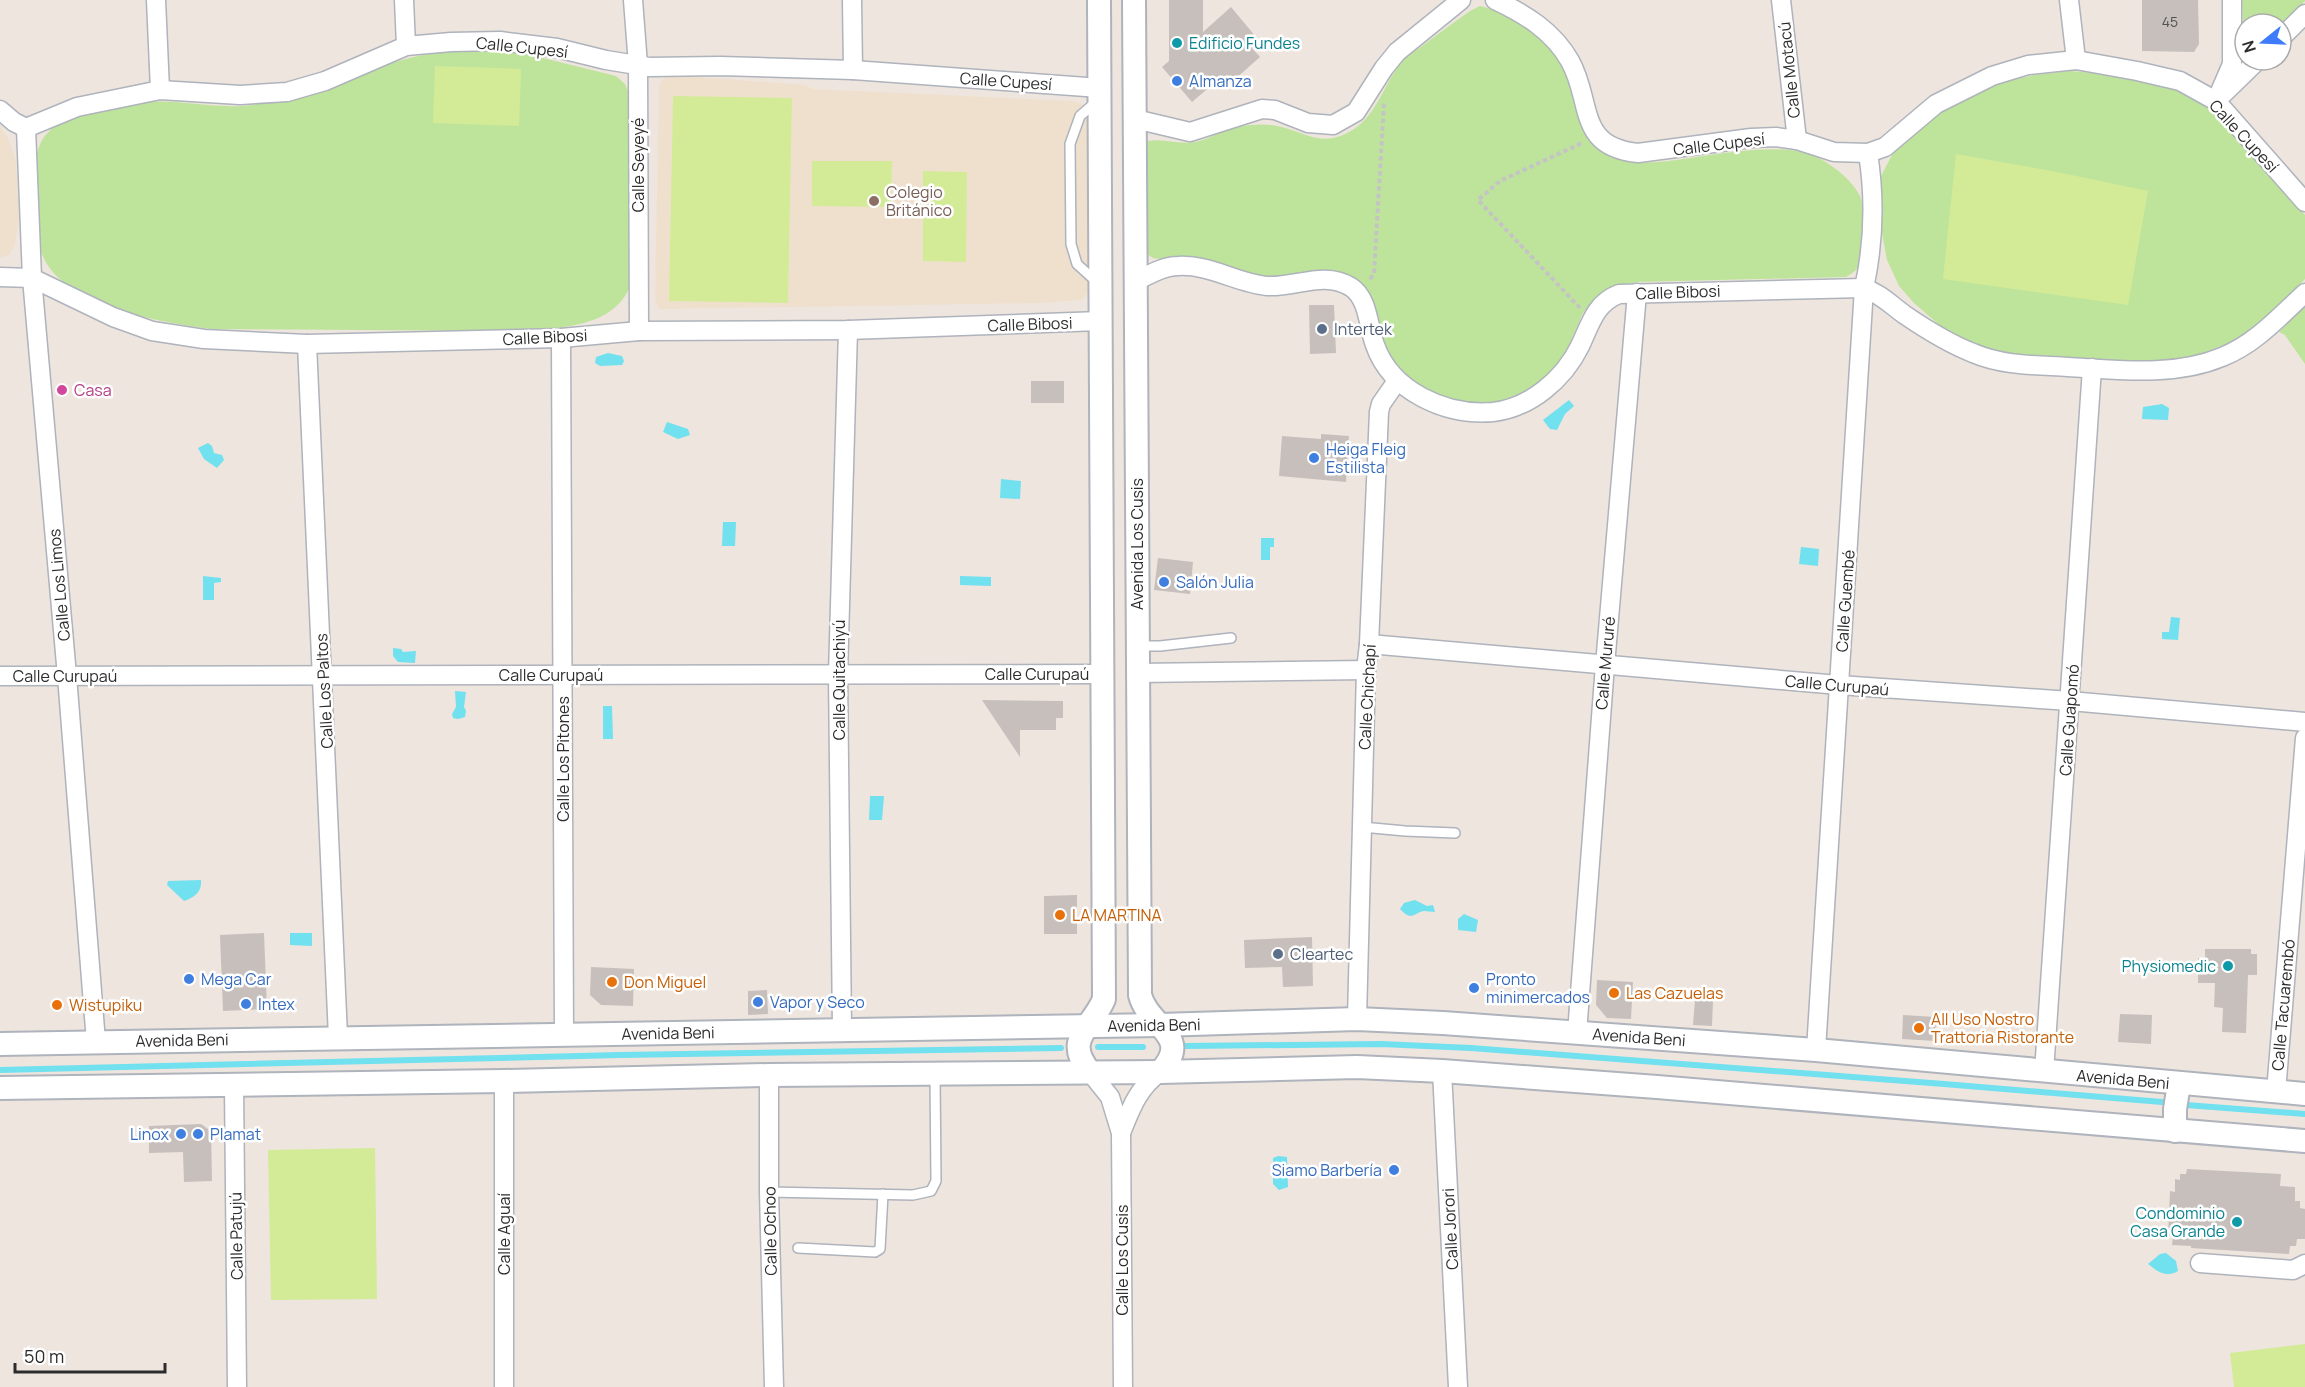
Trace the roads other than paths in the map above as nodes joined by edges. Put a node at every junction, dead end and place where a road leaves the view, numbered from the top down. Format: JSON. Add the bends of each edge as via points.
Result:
{"nodes":[{"id":1,"x":156,"y":0,"type":"edge"},
{"id":2,"x":404,"y":0,"type":"edge"},
{"id":3,"x":633,"y":0,"type":"edge"},
{"id":4,"x":852,"y":0,"type":"edge"},
{"id":5,"x":1099,"y":0,"type":"edge"},
{"id":6,"x":1134,"y":0,"type":"edge"},
{"id":7,"x":1461,"y":0,"type":"edge"},
{"id":8,"x":1496,"y":0,"type":"edge"},
{"id":9,"x":1781,"y":0,"type":"edge"},
{"id":10,"x":2069,"y":0,"type":"edge"},
{"id":11,"x":2232,"y":0,"type":"edge"},
{"id":12,"x":2305,"y":14,"type":"edge"},
{"id":13,"x":2293,"y":26,"type":"edge"},
{"id":14,"x":406,"y":46,"type":"junction"},
{"id":15,"x":2076,"y":60,"type":"junction"},
{"id":16,"x":638,"y":65,"type":"junction"},
{"id":17,"x":853,"y":70,"type":"junction"},
{"id":18,"x":2246,"y":72,"type":"edge"},
{"id":19,"x":160,"y":90,"type":"junction"},
{"id":20,"x":1100,"y":93,"type":"junction"},
{"id":21,"x":2216,"y":101,"type":"junction"},
{"id":22,"x":0,"y":110,"type":"edge"},
{"id":23,"x":1135,"y":119,"type":"junction"},
{"id":24,"x":26,"y":128,"type":"junction"},
{"id":25,"x":1797,"y":140,"type":"junction"},
{"id":26,"x":1868,"y":153,"type":"junction"},
{"id":27,"x":2305,"y":202,"type":"edge"},
{"id":28,"x":0,"y":277,"type":"edge"},
{"id":29,"x":32,"y":278,"type":"junction"},
{"id":30,"x":1136,"y":281,"type":"junction"},
{"id":31,"x":1101,"y":286,"type":"junction"},
{"id":32,"x":1864,"y":288,"type":"junction"},
{"id":33,"x":1637,"y":293,"type":"junction"},
{"id":34,"x":2305,"y":293,"type":"edge"},
{"id":35,"x":1101,"y":321,"type":"junction"},
{"id":36,"x":848,"y":330,"type":"junction"},
{"id":37,"x":639,"y":331,"type":"junction"},
{"id":38,"x":561,"y":338,"type":"junction"},
{"id":39,"x":307,"y":344,"type":"junction"},
{"id":40,"x":2092,"y":369,"type":"junction"},
{"id":41,"x":1397,"y":381,"type":"junction"},
{"id":42,"x":1102,"y":600,"type":"junction"},
{"id":43,"x":1138,"y":600,"type":"junction"},
{"id":44,"x":1231,"y":638,"type":"dead end"},
{"id":45,"x":1369,"y":644,"type":"junction"},
{"id":46,"x":1138,"y":646,"type":"junction"},
{"id":47,"x":1605,"y":665,"type":"junction"},
{"id":48,"x":1366,"y":670,"type":"junction"},
{"id":49,"x":1138,"y":673,"type":"junction"},
{"id":50,"x":838,"y":674,"type":"junction"},
{"id":51,"x":1102,"y":674,"type":"junction"},
{"id":52,"x":324,"y":675,"type":"junction"},
{"id":53,"x":562,"y":675,"type":"junction"},
{"id":54,"x":0,"y":676,"type":"edge"},
{"id":55,"x":67,"y":676,"type":"junction"},
{"id":56,"x":1839,"y":685,"type":"junction"},
{"id":57,"x":2070,"y":701,"type":"junction"},
{"id":58,"x":2305,"y":722,"type":"edge"},
{"id":59,"x":2305,"y":738,"type":"edge"},
{"id":60,"x":1362,"y":826,"type":"junction"},
{"id":61,"x":1455,"y":833,"type":"dead end"},
{"id":62,"x":1140,"y":975,"type":"junction"},
{"id":63,"x":1104,"y":977,"type":"junction"},
{"id":64,"x":1357,"y":1020,"type":"junction"},
{"id":65,"x":1160,"y":1025,"type":"junction"},
{"id":66,"x":1086,"y":1026,"type":"junction"},
{"id":67,"x":842,"y":1030,"type":"junction"},
{"id":68,"x":1577,"y":1033,"type":"junction"},
{"id":69,"x":564,"y":1035,"type":"junction"},
{"id":70,"x":339,"y":1037,"type":"junction"},
{"id":71,"x":96,"y":1042,"type":"junction"},
{"id":72,"x":0,"y":1044,"type":"edge"},
{"id":73,"x":1816,"y":1050,"type":"junction"},
{"id":74,"x":1442,"y":1071,"type":"junction"},
{"id":75,"x":1090,"y":1072,"type":"junction"},
{"id":76,"x":1160,"y":1072,"type":"junction"},
{"id":77,"x":2044,"y":1072,"type":"junction"},
{"id":78,"x":935,"y":1073,"type":"junction"},
{"id":79,"x":769,"y":1075,"type":"junction"},
{"id":80,"x":504,"y":1081,"type":"junction"},
{"id":81,"x":2179,"y":1084,"type":"junction"},
{"id":82,"x":234,"y":1086,"type":"junction"},
{"id":83,"x":0,"y":1088,"type":"edge"},
{"id":84,"x":2276,"y":1092,"type":"junction"},
{"id":85,"x":2305,"y":1094,"type":"edge"},
{"id":86,"x":2175,"y":1131,"type":"junction"},
{"id":87,"x":1122,"y":1133,"type":"junction"},
{"id":88,"x":2305,"y":1141,"type":"edge"},
{"id":89,"x":769,"y":1192,"type":"junction"},
{"id":90,"x":883,"y":1194,"type":"junction"},
{"id":91,"x":798,"y":1248,"type":"dead end"},
{"id":92,"x":2200,"y":1263,"type":"dead end"},
{"id":93,"x":2305,"y":1264,"type":"edge"},
{"id":94,"x":237,"y":1387,"type":"edge"},
{"id":95,"x":504,"y":1387,"type":"edge"},
{"id":96,"x":774,"y":1387,"type":"edge"},
{"id":97,"x":1123,"y":1387,"type":"edge"},
{"id":98,"x":1458,"y":1387,"type":"edge"}],
"edges":[{"from":1,"to":19,"type":"street"},
{"from":2,"to":14,"type":"street"},
{"from":3,"to":16,"type":"street","name":"Calle Seyeyé"},
{"from":4,"to":17,"type":"street"},
{"from":5,"to":20,"type":"street"},
{"from":6,"to":23,"type":"street","name":"Avenida Los Cusis"},
{"from":7,"to":23,"type":"street","via":[[1397,52],[1356,112],[1333,125],[1308,123],[1262,109],[1190,132]]},
{"from":8,"to":25,"type":"street","name":"Calle Cupesí","via":[[1536,22],[1554,40],[1570,61],[1591,126],[1614,149],[1638,153],[1751,138]]},
{"from":9,"to":25,"type":"street","name":"Calle Motacú"},
{"from":10,"to":15,"type":"street"},
{"from":11,"to":21,"type":"street","via":[[2232,64]]},
{"from":12,"to":13,"type":"street"},
{"from":14,"to":16,"type":"street","name":"Calle Cupesí","via":[[500,41]]},
{"from":14,"to":19,"type":"street","name":"Calle Cupesí","via":[[325,81],[287,92],[240,95]]},
{"from":15,"to":21,"type":"street","name":"Calle Cupesí","via":[[2180,81]]},
{"from":15,"to":26,"type":"street","name":"Calle Cupesí","via":[[2028,65],[1992,76],[1936,104],[1885,147]]},
{"from":16,"to":17,"type":"street","name":"Calle Cupesí"},
{"from":16,"to":37,"type":"street","name":"Calle Seyeyé"},
{"from":17,"to":20,"type":"street","name":"Calle Cupesí"},
{"from":18,"to":21,"type":"street"},
{"from":19,"to":24,"type":"street","name":"Calle Cupesí","via":[[77,107]]},
{"from":20,"to":31,"type":"street"},
{"from":20,"to":31,"type":"lane","via":[[1080,116],[1070,144],[1071,244],[1077,264]]},
{"from":21,"to":27,"type":"street","name":"Calle Cupesí"},
{"from":22,"to":24,"type":"street"},
{"from":23,"to":30,"type":"street","name":"Avenida Los Cusis"},
{"from":24,"to":29,"type":"street","name":"Calle Los Limos"},
{"from":25,"to":26,"type":"street","name":"Calle Cupesí","via":[[1834,152]]},
{"from":26,"to":32,"type":"street","name":"Calle Guembé","via":[[1873,185],[1871,255]]},
{"from":28,"to":29,"type":"street","name":"Calle Bibosi"},
{"from":29,"to":39,"type":"street","name":"Calle Bibosi","via":[[152,331],[204,339]]},
{"from":29,"to":55,"type":"street","name":"Calle Los Limos"},
{"from":30,"to":41,"type":"street","name":"Calle Bibosi","via":[[1167,267],[1180,266],[1267,286],[1314,279],[1350,287],[1364,303],[1378,352]]},
{"from":30,"to":43,"type":"street","name":"Avenida Los Cusis"},
{"from":31,"to":35,"type":"street"},
{"from":32,"to":33,"type":"street","name":"Calle Bibosi"},
{"from":32,"to":40,"type":"street","via":[[1879,293],[1905,315],[1975,354],[2021,364]]},
{"from":32,"to":56,"type":"street","name":"Calle Guembé"},
{"from":33,"to":41,"type":"street","name":"Calle Bibosi","via":[[1611,297],[1591,319],[1574,358],[1557,378],[1544,390],[1508,409],[1492,412],[1443,406]]},
{"from":33,"to":47,"type":"street","name":"Calle Mururé"},
{"from":34,"to":40,"type":"street","via":[[2252,341],[2222,357],[2182,368]]},
{"from":35,"to":36,"type":"street","name":"Calle Bibosi"},
{"from":35,"to":42,"type":"street"},
{"from":36,"to":37,"type":"street","name":"Calle Bibosi"},
{"from":36,"to":50,"type":"street","name":"Calle Quitachiyú"},
{"from":37,"to":38,"type":"street","name":"Calle Bibosi"},
{"from":38,"to":39,"type":"street","name":"Calle Bibosi"},
{"from":38,"to":53,"type":"street","name":"Calle Los Pitones"},
{"from":39,"to":52,"type":"street","name":"Calle Los Paltos"},
{"from":40,"to":57,"type":"street","name":"Calle Guapomó"},
{"from":41,"to":45,"type":"street","name":"Calle Chichapí","via":[[1379,412]]},
{"from":42,"to":43,"type":"street"},
{"from":42,"to":51,"type":"street"},
{"from":43,"to":46,"type":"street","name":"Avenida Los Cusis"},
{"from":44,"to":46,"type":"lane"},
{"from":45,"to":47,"type":"street","name":"Calle Curupaú"},
{"from":45,"to":48,"type":"street","name":"Calle Chichapí"},
{"from":46,"to":49,"type":"street","name":"Avenida Los Cusis"},
{"from":47,"to":56,"type":"street","name":"Calle Curupaú"},
{"from":47,"to":68,"type":"street","name":"Calle Mururé"},
{"from":48,"to":49,"type":"street"},
{"from":48,"to":60,"type":"street","name":"Calle Chichapí"},
{"from":49,"to":62,"type":"street","name":"Avenida Los Cusis"},
{"from":50,"to":51,"type":"street","name":"Calle Curupaú"},
{"from":50,"to":53,"type":"street","name":"Calle Curupaú"},
{"from":50,"to":67,"type":"street","name":"Calle Quitachiyú"},
{"from":51,"to":63,"type":"street"},
{"from":52,"to":53,"type":"street","name":"Calle Curupaú"},
{"from":52,"to":55,"type":"street","name":"Calle Curupaú"},
{"from":52,"to":70,"type":"street","name":"Calle Los Paltos"},
{"from":53,"to":69,"type":"street","name":"Calle Los Pitones"},
{"from":54,"to":55,"type":"street","name":"Calle Curupaú"},
{"from":55,"to":71,"type":"street","name":"Calle Los Limos"},
{"from":56,"to":57,"type":"street","name":"Calle Curupaú"},
{"from":56,"to":73,"type":"street","name":"Calle Guembé"},
{"from":57,"to":58,"type":"street","name":"Calle Curupaú"},
{"from":57,"to":77,"type":"street","name":"Calle Guapomó"},
{"from":59,"to":84,"type":"street","name":"Calle Tacuarembó"},
{"from":60,"to":61,"type":"lane"},
{"from":60,"to":64,"type":"street","name":"Calle Chichapí"},
{"from":62,"to":63,"type":"street"},
{"from":62,"to":65,"type":"street","name":"Avenida Los Cusis","via":[[1143,1007]]},
{"from":63,"to":66,"type":"street","via":[[1104,999]]},
{"from":64,"to":65,"type":"street","name":"Avenida Beni"},
{"from":64,"to":68,"type":"street","name":"Avenida Beni"},
{"from":65,"to":66,"type":"street","name":"Avenida Beni"},
{"from":65,"to":76,"type":"street","name":"Avenida Los Cusis","via":[[1173,1048],[1172,1059]]},
{"from":66,"to":67,"type":"street","name":"Avenida Beni"},
{"from":66,"to":75,"type":"street","via":[[1079,1050]]},
{"from":67,"to":69,"type":"street","name":"Avenida Beni"},
{"from":68,"to":73,"type":"street","name":"Avenida Beni"},
{"from":69,"to":70,"type":"street","name":"Avenida Beni"},
{"from":70,"to":71,"type":"street","name":"Avenida Beni"},
{"from":71,"to":72,"type":"street","name":"Avenida Beni"},
{"from":73,"to":77,"type":"street","name":"Avenida Beni"},
{"from":74,"to":76,"type":"street","via":[[1357,1067]]},
{"from":74,"to":86,"type":"street"},
{"from":74,"to":98,"type":"street","name":"Calle Jorori"},
{"from":75,"to":76,"type":"street"},
{"from":75,"to":78,"type":"street"},
{"from":75,"to":87,"type":"street","name":"Calle Los Cusis","via":[[1110,1097]]},
{"from":76,"to":87,"type":"street","name":"Calle Los Cusis","via":[[1136,1097]]},
{"from":77,"to":81,"type":"street","name":"Avenida Beni"},
{"from":78,"to":79,"type":"street"},
{"from":78,"to":90,"type":"lane","via":[[936,1181],[926,1193]]},
{"from":79,"to":80,"type":"street"},
{"from":79,"to":89,"type":"street","name":"Calle Ochoo"},
{"from":80,"to":82,"type":"street"},
{"from":80,"to":95,"type":"street","name":"Calle Aguaí"},
{"from":81,"to":84,"type":"street","name":"Avenida Beni"},
{"from":81,"to":86,"type":"street"},
{"from":82,"to":83,"type":"street"},
{"from":82,"to":94,"type":"street","name":"Calle Patujú"},
{"from":84,"to":85,"type":"street","name":"Avenida Beni"},
{"from":86,"to":88,"type":"street"},
{"from":87,"to":97,"type":"street","name":"Calle Los Cusis"},
{"from":89,"to":90,"type":"lane"},
{"from":89,"to":96,"type":"street","name":"Calle Ochoo"},
{"from":90,"to":91,"type":"lane","via":[[880,1249],[875,1252]]},
{"from":92,"to":93,"type":"street","via":[[2293,1270]]}]}
